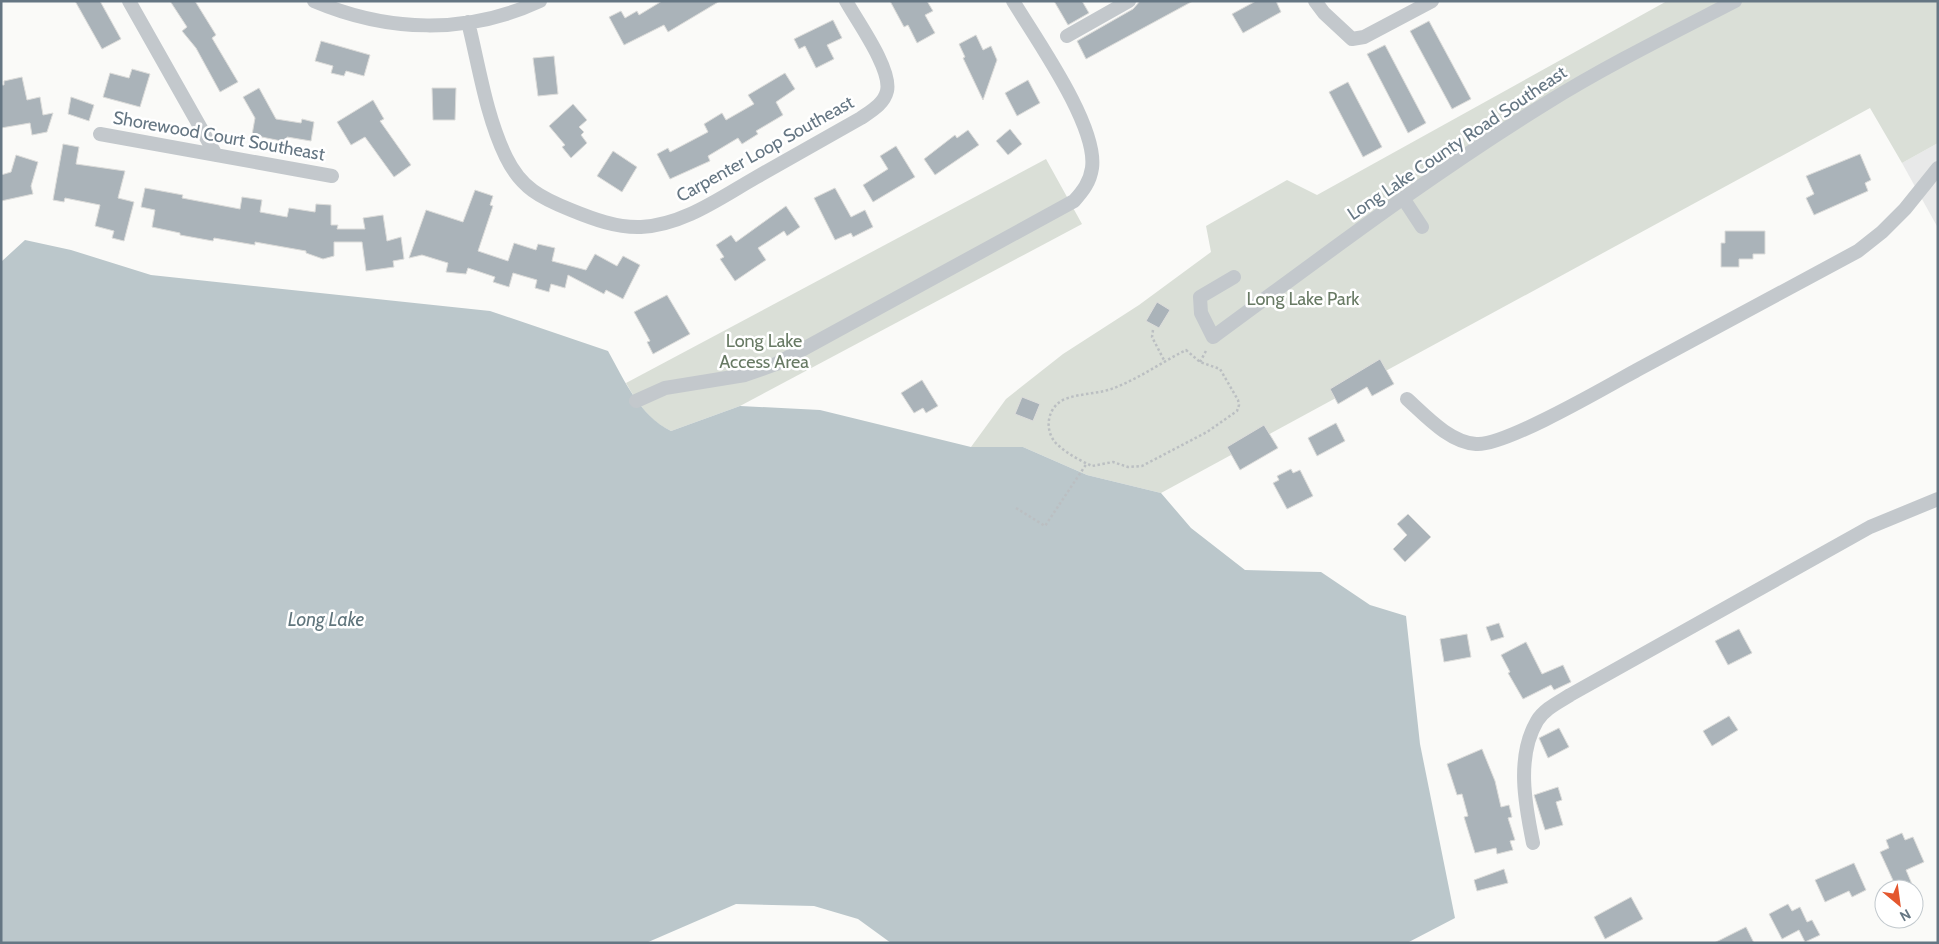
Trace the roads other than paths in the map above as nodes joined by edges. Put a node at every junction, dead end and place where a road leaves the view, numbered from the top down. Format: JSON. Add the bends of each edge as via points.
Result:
{"nodes":[{"id":1,"x":129,"y":1,"type":"edge"},
{"id":2,"x":314,"y":1,"type":"edge"},
{"id":3,"x":540,"y":1,"type":"edge"},
{"id":4,"x":846,"y":1,"type":"edge"},
{"id":5,"x":1013,"y":1,"type":"edge"},
{"id":6,"x":1129,"y":1,"type":"edge"},
{"id":7,"x":1315,"y":1,"type":"edge"},
{"id":8,"x":1432,"y":1,"type":"edge"},
{"id":9,"x":1735,"y":1,"type":"edge"},
{"id":10,"x":468,"y":22,"type":"junction"},
{"id":11,"x":1067,"y":36,"type":"dead end"},
{"id":12,"x":100,"y":134,"type":"dead end"},
{"id":13,"x":216,"y":155,"type":"junction"},
{"id":14,"x":1938,"y":168,"type":"edge"},
{"id":15,"x":332,"y":176,"type":"dead end"},
{"id":16,"x":1403,"y":198,"type":"junction"},
{"id":17,"x":1422,"y":227,"type":"dead end"},
{"id":18,"x":1234,"y":277,"type":"dead end"},
{"id":19,"x":1407,"y":399,"type":"dead end"},
{"id":20,"x":636,"y":401,"type":"dead end"},
{"id":21,"x":1938,"y":499,"type":"edge"},
{"id":22,"x":1534,"y":843,"type":"dead end"}],
"edges":[{"from":1,"to":13,"type":"street"},
{"from":2,"to":10,"type":"street","via":[[363,18],[403,25]]},
{"from":3,"to":10,"type":"street","via":[[498,18]]},
{"from":4,"to":10,"type":"street","name":"Carpenter Loop Southeast","via":[[886,73],[887,91],[881,104],[684,217],[640,228],[595,220],[529,190],[506,158],[494,128]]},
{"from":5,"to":20,"type":"street","via":[[1082,116],[1092,143],[1092,167],[1083,190],[1074,201],[776,364],[745,375],[665,388]]},
{"from":6,"to":11,"type":"street"},
{"from":7,"to":8,"type":"street","via":[[1352,39],[1364,37]]},
{"from":9,"to":16,"type":"street","name":"Long Lake County Road Southeast","via":[[1545,104]]},
{"from":12,"to":13,"type":"street","name":"Shorewood Court Southeast"},
{"from":13,"to":15,"type":"street","name":"Shorewood Court Southeast"},
{"from":14,"to":19,"type":"street","via":[[1905,209],[1858,250],[1528,427],[1490,443],[1465,442],[1440,428]]},
{"from":16,"to":17,"type":"street"},
{"from":16,"to":18,"type":"street","name":"Long Lake County Road Southeast","via":[[1214,337],[1201,313],[1200,297]]},
{"from":21,"to":22,"type":"street","via":[[1870,527],[1570,695],[1544,713],[1537,721],[1530,740],[1525,767],[1525,801]]}]}
